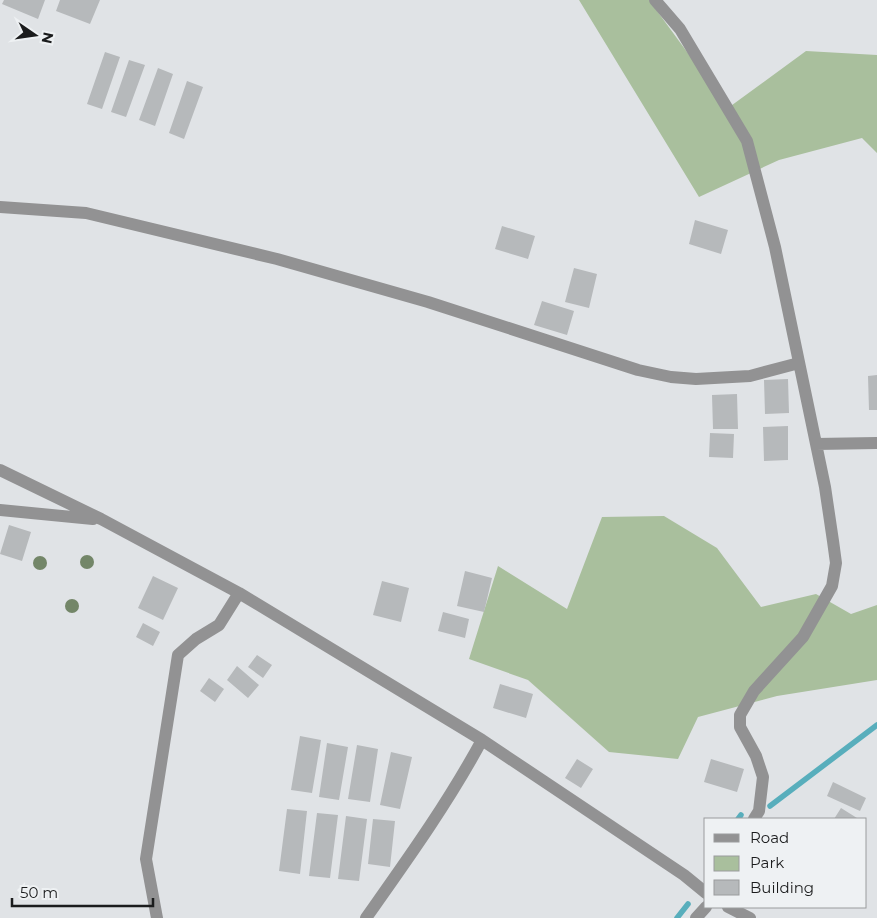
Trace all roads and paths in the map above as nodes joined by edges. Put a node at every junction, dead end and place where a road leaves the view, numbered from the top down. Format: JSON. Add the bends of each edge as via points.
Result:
{"nodes":[{"id":1,"x":655,"y":0,"type":"edge"},
{"id":2,"x":0,"y":206,"type":"edge"},
{"id":3,"x":799,"y":363,"type":"junction"},
{"id":4,"x":877,"y":443,"type":"edge"},
{"id":5,"x":816,"y":444,"type":"junction"},
{"id":6,"x":0,"y":470,"type":"edge"},
{"id":7,"x":0,"y":510,"type":"edge"},
{"id":8,"x":101,"y":519,"type":"junction"},
{"id":9,"x":239,"y":593,"type":"junction"},
{"id":10,"x":482,"y":740,"type":"junction"},
{"id":11,"x":754,"y":818,"type":"edge"},
{"id":12,"x":704,"y":891,"type":"edge"},
{"id":13,"x":705,"y":908,"type":"edge"},
{"id":14,"x":730,"y":908,"type":"edge"},
{"id":15,"x":746,"y":917,"type":"edge"},
{"id":16,"x":157,"y":918,"type":"edge"},
{"id":17,"x":366,"y":918,"type":"edge"},
{"id":18,"x":696,"y":918,"type":"edge"}],
"edges":[{"from":1,"to":3,"type":"street","via":[[680,29],[747,141],[776,247]]},
{"from":2,"to":3,"type":"street","via":[[86,213],[277,258],[671,378],[750,376]]},
{"from":3,"to":5,"type":"street"},
{"from":4,"to":5,"type":"street"},
{"from":5,"to":11,"type":"street","via":[[836,563],[832,586],[803,637],[754,691],[740,715],[740,727],[763,776]]},
{"from":6,"to":8,"type":"street"},
{"from":7,"to":8,"type":"street"},
{"from":8,"to":9,"type":"street"},
{"from":9,"to":10,"type":"street"},
{"from":9,"to":16,"type":"street","via":[[219,625],[178,655],[146,859]]},
{"from":10,"to":12,"type":"street"},
{"from":10,"to":17,"type":"street","via":[[418,846]]},
{"from":13,"to":18,"type":"street"},
{"from":14,"to":15,"type":"street"}]}
